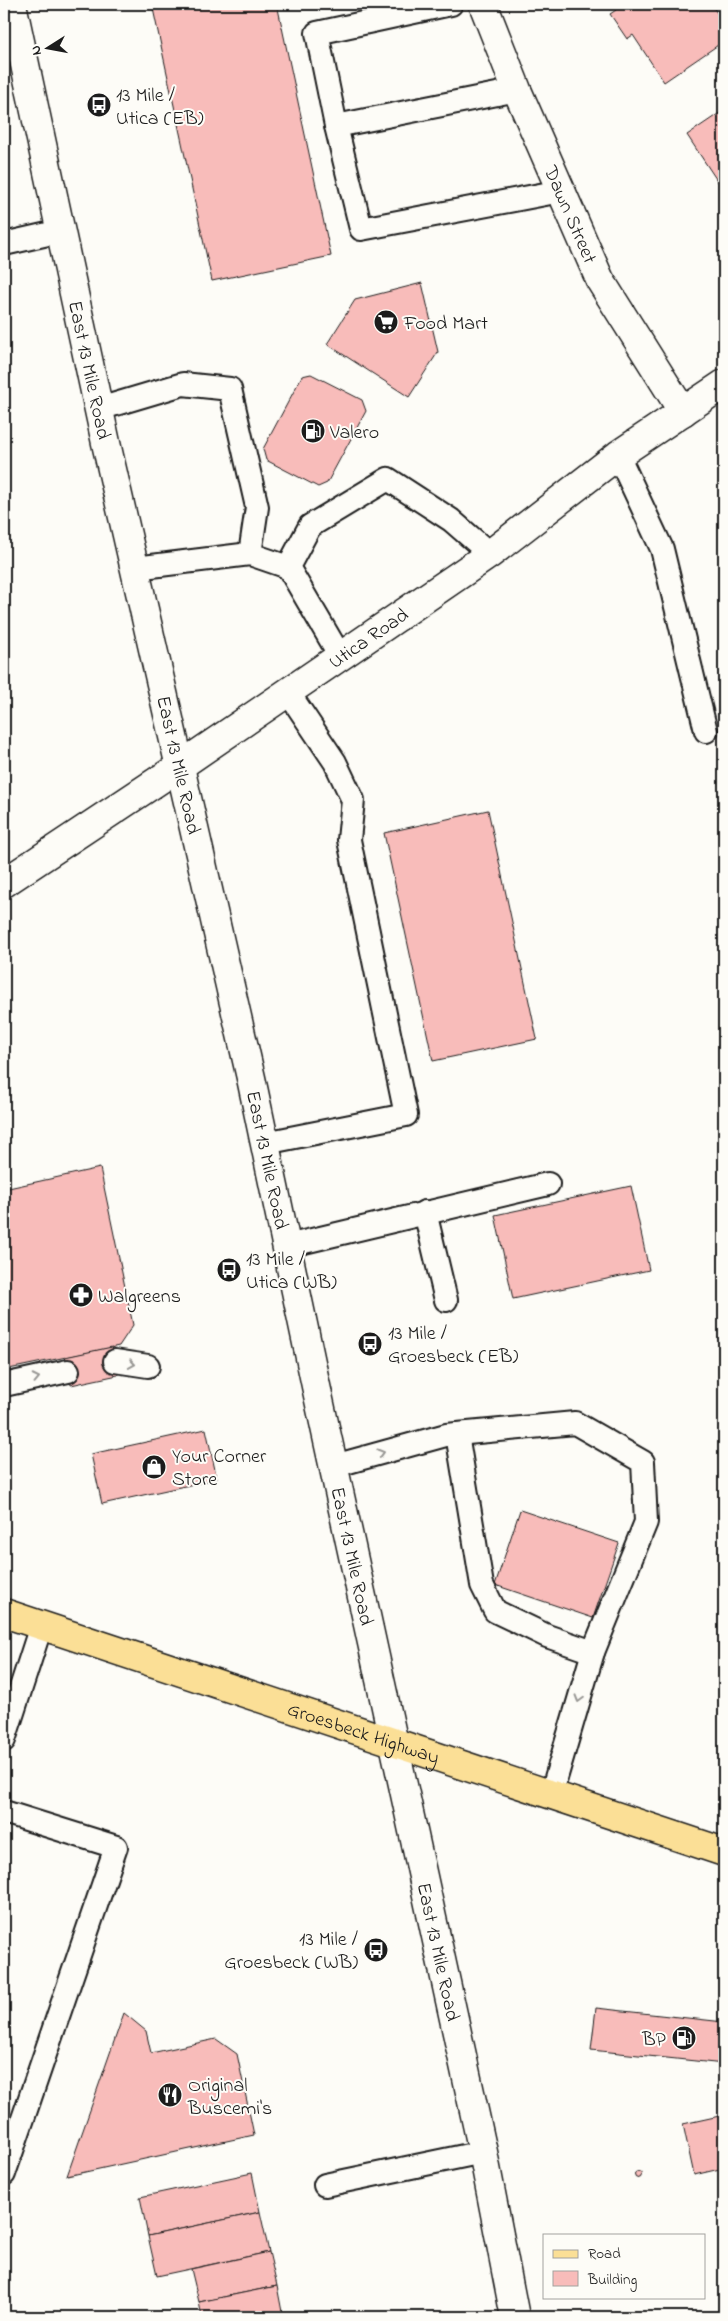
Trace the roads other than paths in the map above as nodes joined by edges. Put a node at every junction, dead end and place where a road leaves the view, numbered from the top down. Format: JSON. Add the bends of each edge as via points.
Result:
{"nodes":[{"id":1,"x":12,"y":4,"type":"edge"},
{"id":2,"x":451,"y":4,"type":"edge"},
{"id":3,"x":483,"y":4,"type":"edge"},
{"id":4,"x":517,"y":90,"type":"junction"},
{"id":5,"x":336,"y":126,"type":"junction"},
{"id":6,"x":561,"y":191,"type":"junction"},
{"id":7,"x":61,"y":231,"type":"junction"},
{"id":8,"x":4,"y":244,"type":"edge"},
{"id":9,"x":724,"y":384,"type":"edge"},
{"id":10,"x":99,"y":409,"type":"junction"},
{"id":11,"x":683,"y":412,"type":"junction"},
{"id":12,"x":618,"y":455,"type":"junction"},
{"id":13,"x":250,"y":554,"type":"junction"},
{"id":14,"x":490,"y":554,"type":"junction"},
{"id":15,"x":288,"y":567,"type":"junction"},
{"id":16,"x":135,"y":568,"type":"junction"},
{"id":17,"x":340,"y":656,"type":"junction"},
{"id":18,"x":288,"y":692,"type":"junction"},
{"id":19,"x":706,"y":731,"type":"dead end"},
{"id":20,"x":180,"y":766,"type":"junction"},
{"id":21,"x":4,"y":882,"type":"edge"},
{"id":22,"x":264,"y":1143,"type":"junction"},
{"id":23,"x":548,"y":1184,"type":"dead end"},
{"id":24,"x":426,"y":1212,"type":"junction"},
{"id":25,"x":287,"y":1246,"type":"junction"},
{"id":26,"x":446,"y":1300,"type":"dead end"},
{"id":27,"x":116,"y":1361,"type":"dead end"},
{"id":28,"x":148,"y":1366,"type":"dead end"},
{"id":29,"x":68,"y":1371,"type":"dead end"},
{"id":30,"x":4,"y":1384,"type":"edge"},
{"id":31,"x":457,"y":1434,"type":"junction"},
{"id":32,"x":334,"y":1466,"type":"junction"},
{"id":33,"x":4,"y":1613,"type":"edge"},
{"id":34,"x":41,"y":1626,"type":"junction"},
{"id":35,"x":593,"y":1652,"type":"junction"},
{"id":36,"x":4,"y":1740,"type":"edge"},
{"id":37,"x":394,"y":1743,"type":"junction"},
{"id":38,"x":551,"y":1795,"type":"junction"},
{"id":39,"x":4,"y":1812,"type":"edge"},
{"id":40,"x":724,"y":1852,"type":"edge"},
{"id":41,"x":483,"y":2152,"type":"junction"},
{"id":42,"x":4,"y":2174,"type":"edge"},
{"id":43,"x":325,"y":2186,"type":"dead end"},
{"id":44,"x":515,"y":2317,"type":"edge"}],
"edges":[{"from":1,"to":7,"type":"main road","name":"East 13 Mile Road"},
{"from":2,"to":5,"type":"lane","via":[[317,33]]},
{"from":3,"to":4,"type":"main road","name":"Dawn Street"},
{"from":4,"to":5,"type":"lane"},
{"from":4,"to":6,"type":"main road","name":"Dawn Street"},
{"from":5,"to":6,"type":"lane","via":[[361,229]]},
{"from":6,"to":11,"type":"main road","name":"Dawn Street","via":[[600,280]]},
{"from":7,"to":8,"type":"lane"},
{"from":7,"to":10,"type":"main road","name":"East 13 Mile Road"},
{"from":9,"to":11,"type":"main road","name":"Utica Road"},
{"from":10,"to":13,"type":"lane","via":[[183,384],[230,389],[257,507]]},
{"from":10,"to":16,"type":"main road","name":"East 13 Mile Road"},
{"from":11,"to":12,"type":"main road","name":"Utica Road"},
{"from":12,"to":14,"type":"main road","name":"Utica Road"},
{"from":12,"to":19,"type":"lane","via":[[662,549]]},
{"from":13,"to":15,"type":"lane"},
{"from":13,"to":16,"type":"lane"},
{"from":14,"to":15,"type":"lane","via":[[451,520],[388,479],[310,526]]},
{"from":14,"to":17,"type":"main road","name":"Utica Road"},
{"from":15,"to":17,"type":"lane"},
{"from":16,"to":20,"type":"main road","name":"East 13 Mile Road"},
{"from":17,"to":18,"type":"main road","name":"Utica Road"},
{"from":18,"to":20,"type":"main road","name":"Utica Road"},
{"from":18,"to":22,"type":"lane","via":[[336,762],[353,800],[349,840],[406,1114]]},
{"from":20,"to":21,"type":"main road","name":"Utica Road"},
{"from":20,"to":22,"type":"main road","name":"East 13 Mile Road"},
{"from":22,"to":25,"type":"main road","name":"East 13 Mile Road"},
{"from":23,"to":24,"type":"lane"},
{"from":24,"to":25,"type":"lane"},
{"from":24,"to":26,"type":"lane"},
{"from":25,"to":32,"type":"main road","name":"East 13 Mile Road"},
{"from":27,"to":28,"type":"lane","one_way":true},
{"from":30,"to":29,"type":"lane","one_way":true},
{"from":32,"to":31,"type":"lane","one_way":true},
{"from":31,"to":35,"type":"lane","via":[[482,1585],[495,1611],[547,1636]]},
{"from":31,"to":35,"type":"lane","via":[[575,1422],[643,1462],[646,1522]]},
{"from":32,"to":37,"type":"main road","name":"East 13 Mile Road"},
{"from":33,"to":34,"type":"main road","name":"Groesbeck Highway"},
{"from":34,"to":36,"type":"lane"},
{"from":34,"to":37,"type":"main road","name":"Groesbeck Highway"},
{"from":35,"to":38,"type":"lane","one_way":true},
{"from":37,"to":38,"type":"main road","name":"Groesbeck Highway"},
{"from":37,"to":41,"type":"main road","name":"East 13 Mile Road"},
{"from":38,"to":40,"type":"main road","name":"Groesbeck Highway"},
{"from":39,"to":42,"type":"lane","via":[[116,1847]]},
{"from":41,"to":43,"type":"lane"},
{"from":41,"to":44,"type":"main road","name":"East 13 Mile Road"}]}
